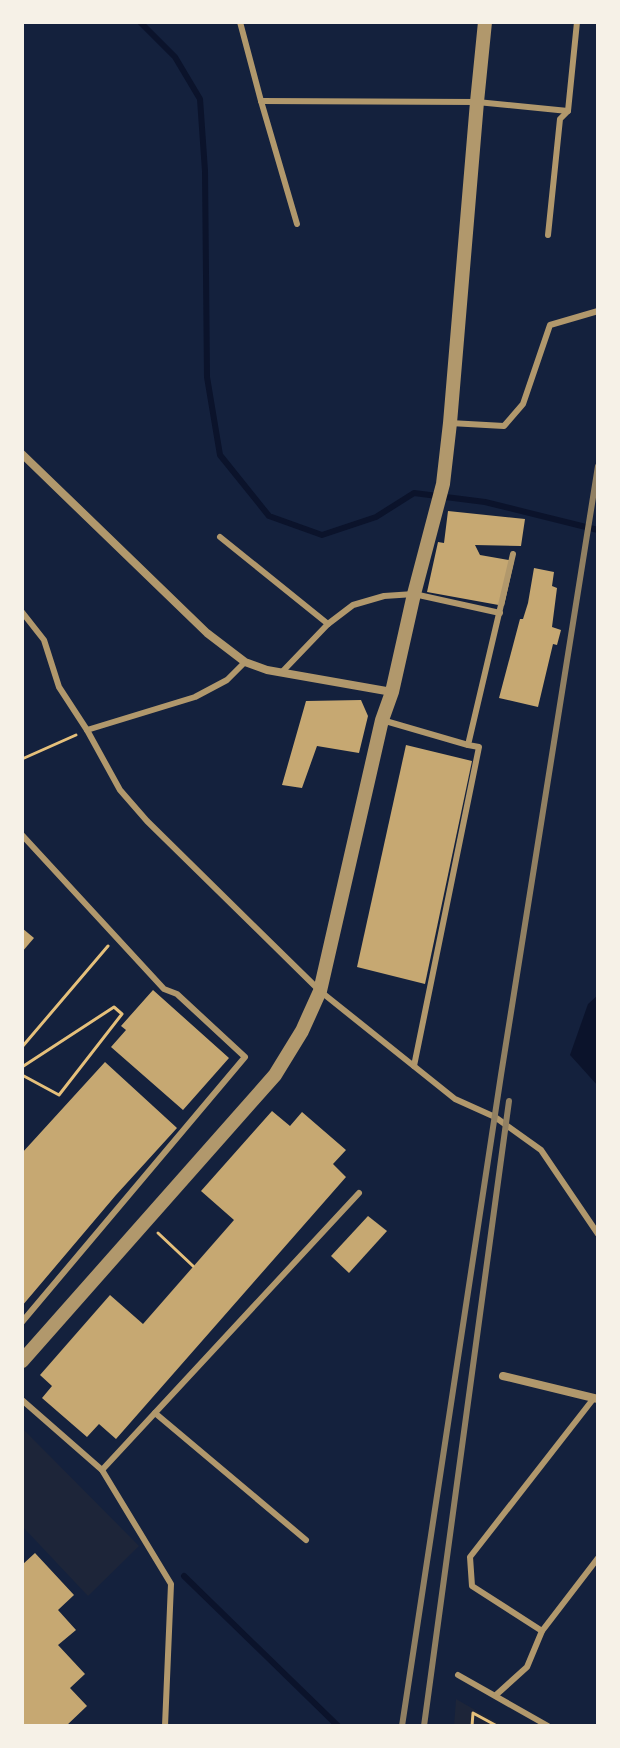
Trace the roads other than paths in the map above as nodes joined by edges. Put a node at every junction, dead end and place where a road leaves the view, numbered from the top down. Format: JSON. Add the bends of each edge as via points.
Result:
{"nodes":[{"id":1,"x":240,"y":22,"type":"edge"},
{"id":2,"x":485,"y":22,"type":"edge"},
{"id":3,"x":577,"y":22,"type":"edge"},
{"id":4,"x":261,"y":101,"type":"junction"},
{"id":5,"x":477,"y":102,"type":"junction"},
{"id":6,"x":568,"y":111,"type":"junction"},
{"id":7,"x":297,"y":224,"type":"dead end"},
{"id":8,"x":548,"y":235,"type":"dead end"},
{"id":9,"x":598,"y":311,"type":"edge"},
{"id":10,"x":450,"y":423,"type":"junction"},
{"id":11,"x":22,"y":454,"type":"edge"},
{"id":12,"x":220,"y":537,"type":"dead end"},
{"id":13,"x":513,"y":554,"type":"dead end"},
{"id":14,"x":414,"y":594,"type":"junction"},
{"id":15,"x":22,"y":612,"type":"edge"},
{"id":16,"x":500,"y":613,"type":"junction"},
{"id":17,"x":328,"y":624,"type":"junction"},
{"id":18,"x":245,"y":662,"type":"junction"},
{"id":19,"x":282,"y":672,"type":"junction"},
{"id":20,"x":392,"y":692,"type":"junction"},
{"id":21,"x":382,"y":720,"type":"junction"},
{"id":22,"x":87,"y":730,"type":"junction"},
{"id":23,"x":468,"y":745,"type":"junction"},
{"id":24,"x":22,"y":835,"type":"edge"},
{"id":25,"x":320,"y":991,"type":"junction"},
{"id":26,"x":414,"y":1066,"type":"junction"},
{"id":27,"x":359,"y":1193,"type":"dead end"},
{"id":28,"x":598,"y":1234,"type":"edge"},
{"id":29,"x":22,"y":1322,"type":"edge"},
{"id":30,"x":22,"y":1361,"type":"edge"},
{"id":31,"x":503,"y":1376,"type":"dead end"},
{"id":32,"x":596,"y":1398,"type":"edge"},
{"id":33,"x":22,"y":1400,"type":"edge"},
{"id":34,"x":155,"y":1413,"type":"junction"},
{"id":35,"x":102,"y":1470,"type":"junction"},
{"id":36,"x":306,"y":1540,"type":"dead end"},
{"id":37,"x":598,"y":1558,"type":"edge"},
{"id":38,"x":542,"y":1631,"type":"junction"},
{"id":39,"x":458,"y":1675,"type":"dead end"},
{"id":40,"x":496,"y":1695,"type":"junction"},
{"id":41,"x":165,"y":1726,"type":"edge"},
{"id":42,"x":548,"y":1726,"type":"edge"}],
"edges":[{"from":1,"to":4,"type":"lane"},
{"from":2,"to":5,"type":"street"},
{"from":3,"to":6,"type":"lane"},
{"from":4,"to":5,"type":"lane"},
{"from":4,"to":7,"type":"lane"},
{"from":5,"to":6,"type":"lane"},
{"from":5,"to":10,"type":"street"},
{"from":6,"to":8,"type":"lane","via":[[560,119]]},
{"from":9,"to":10,"type":"lane","via":[[550,325],[523,404],[504,426]]},
{"from":10,"to":14,"type":"street","via":[[443,484]]},
{"from":11,"to":18,"type":"street","via":[[207,633]]},
{"from":12,"to":17,"type":"lane"},
{"from":13,"to":16,"type":"lane"},
{"from":14,"to":16,"type":"lane"},
{"from":14,"to":17,"type":"lane","via":[[353,605]]},
{"from":14,"to":20,"type":"street"},
{"from":15,"to":22,"type":"lane","via":[[44,640],[59,687]]},
{"from":16,"to":23,"type":"lane"},
{"from":17,"to":19,"type":"lane"},
{"from":18,"to":19,"type":"street"},
{"from":18,"to":22,"type":"lane","via":[[227,680],[195,697]]},
{"from":19,"to":20,"type":"street"},
{"from":20,"to":21,"type":"street"},
{"from":21,"to":23,"type":"lane"},
{"from":21,"to":25,"type":"street"},
{"from":22,"to":25,"type":"lane","via":[[120,790],[147,821]]},
{"from":23,"to":26,"type":"lane","via":[[479,747]]},
{"from":24,"to":29,"type":"lane","via":[[164,989],[177,994],[245,1057]]},
{"from":25,"to":26,"type":"lane"},
{"from":25,"to":30,"type":"street","via":[[275,1075]]},
{"from":26,"to":28,"type":"lane","via":[[455,1099],[495,1117],[541,1150]]},
{"from":27,"to":34,"type":"lane"},
{"from":31,"to":32,"type":"street"},
{"from":32,"to":38,"type":"lane","via":[[470,1557],[472,1586]]},
{"from":33,"to":35,"type":"lane"},
{"from":34,"to":35,"type":"lane"},
{"from":34,"to":36,"type":"lane"},
{"from":35,"to":41,"type":"lane","via":[[171,1584]]},
{"from":37,"to":38,"type":"lane"},
{"from":38,"to":40,"type":"lane","via":[[527,1667]]},
{"from":39,"to":40,"type":"lane"},
{"from":40,"to":42,"type":"lane"}]}
